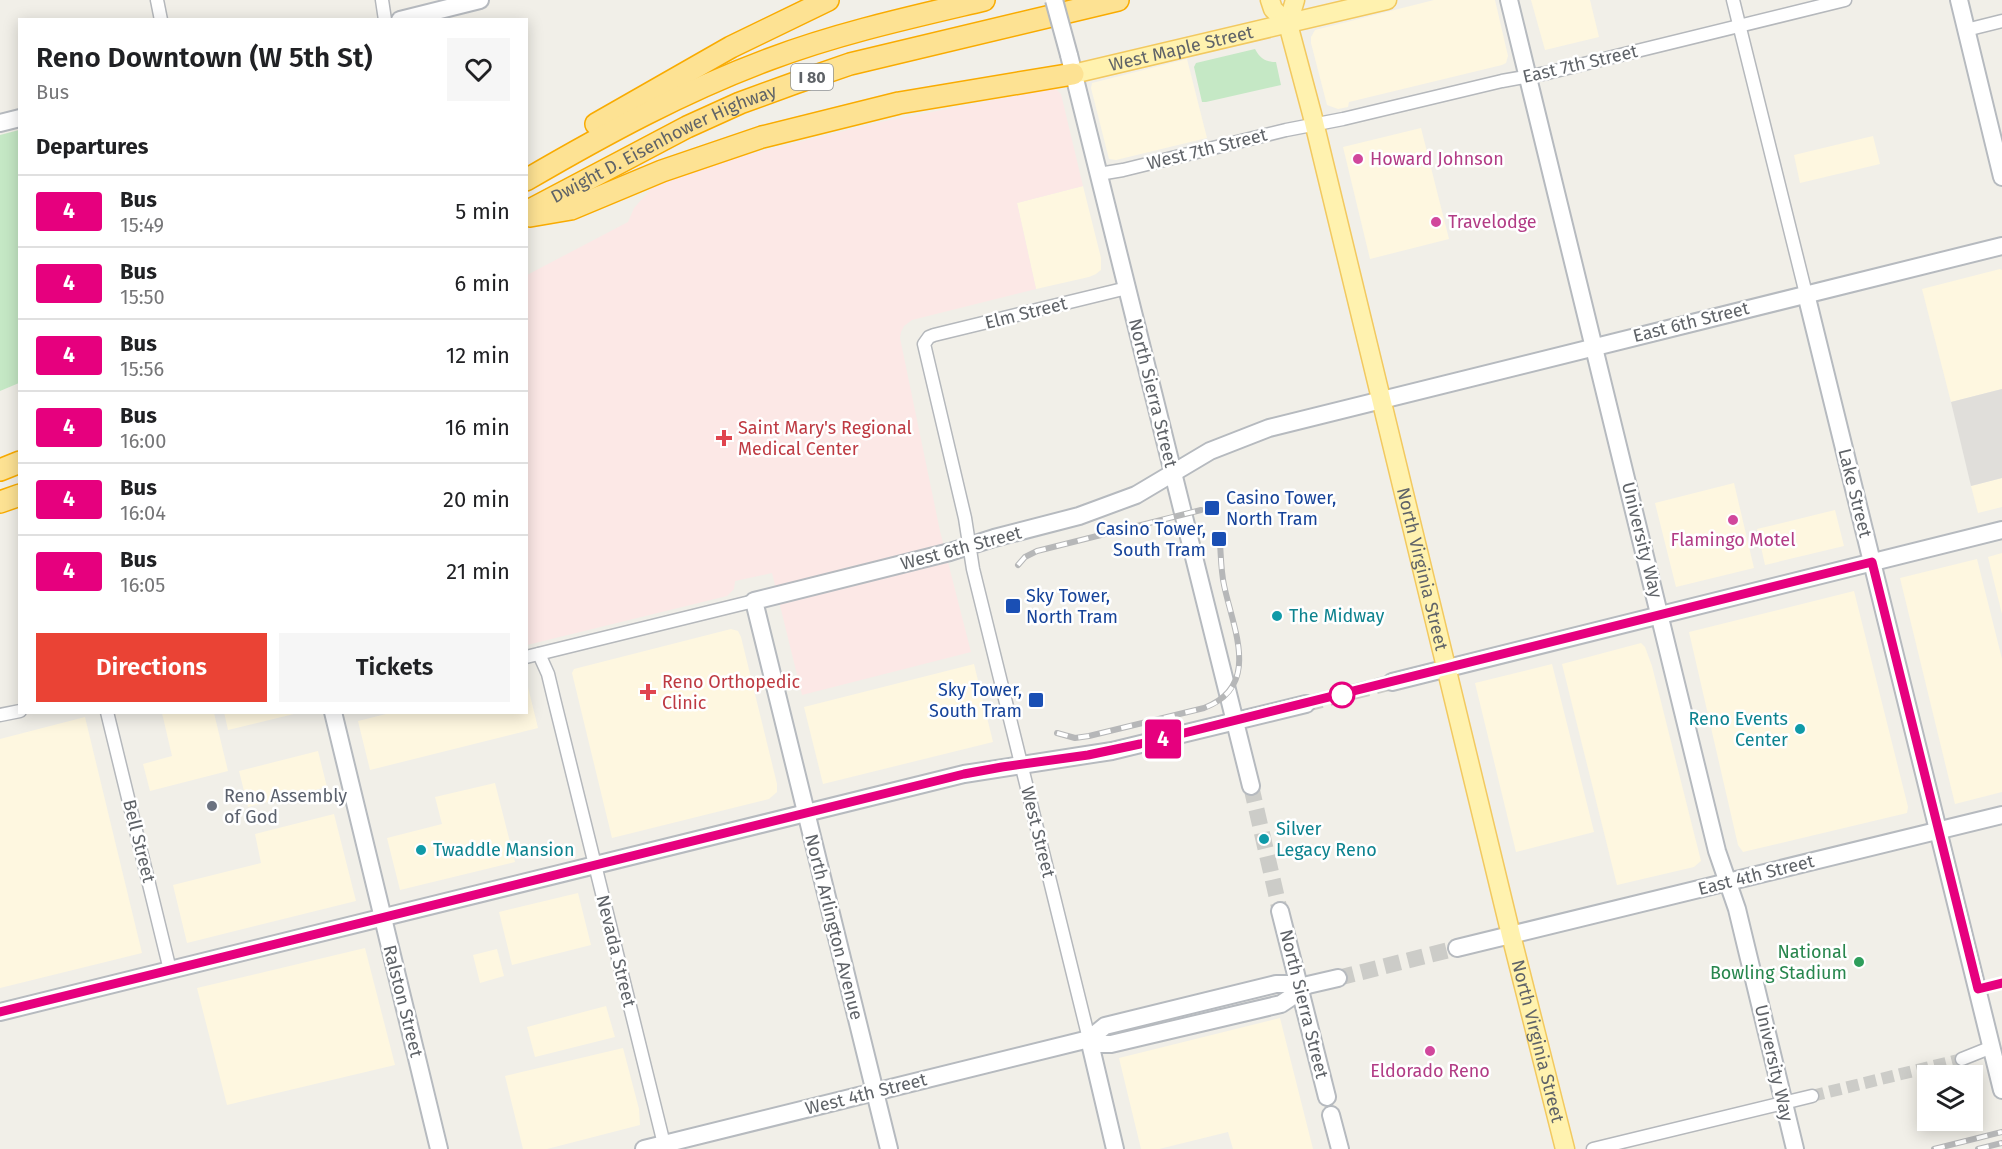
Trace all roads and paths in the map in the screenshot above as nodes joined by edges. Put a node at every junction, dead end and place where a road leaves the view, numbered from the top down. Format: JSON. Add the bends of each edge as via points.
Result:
{"nodes":[{"id":1,"x":157,"y":0,"type":"edge"},
{"id":2,"x":381,"y":0,"type":"edge"},
{"id":3,"x":480,"y":0,"type":"edge"},
{"id":4,"x":828,"y":0,"type":"edge"},
{"id":5,"x":984,"y":0,"type":"edge"},
{"id":6,"x":1054,"y":0,"type":"edge"},
{"id":7,"x":1118,"y":0,"type":"edge"},
{"id":8,"x":1270,"y":0,"type":"edge"},
{"id":9,"x":1295,"y":0,"type":"edge"},
{"id":10,"x":1387,"y":0,"type":"edge"},
{"id":11,"x":1509,"y":0,"type":"edge"},
{"id":12,"x":1733,"y":0,"type":"edge"},
{"id":13,"x":1845,"y":0,"type":"edge"},
{"id":14,"x":1959,"y":0,"type":"edge"},
{"id":15,"x":161,"y":18,"type":"edge"},
{"id":16,"x":385,"y":18,"type":"edge"},
{"id":17,"x":408,"y":18,"type":"edge"},
{"id":18,"x":2002,"y":21,"type":"edge"},
{"id":19,"x":1288,"y":24,"type":"junction"},
{"id":20,"x":1739,"y":26,"type":"junction"},
{"id":21,"x":1966,"y":30,"type":"junction"},
{"id":22,"x":1071,"y":64,"type":"junction"},
{"id":23,"x":1528,"y":76,"type":"junction"},
{"id":24,"x":18,"y":118,"type":"edge"},
{"id":25,"x":0,"y":123,"type":"edge"},
{"id":26,"x":1315,"y":125,"type":"junction"},
{"id":27,"x":528,"y":163,"type":"edge"},
{"id":28,"x":1099,"y":174,"type":"junction"},
{"id":29,"x":2002,"y":177,"type":"edge"},
{"id":30,"x":528,"y":179,"type":"edge"},
{"id":31,"x":528,"y":211,"type":"edge"},
{"id":32,"x":528,"y":217,"type":"edge"},
{"id":33,"x":2002,"y":246,"type":"edge"},
{"id":34,"x":1127,"y":288,"type":"junction"},
{"id":35,"x":1806,"y":294,"type":"junction"},
{"id":36,"x":926,"y":340,"type":"joint"},
{"id":37,"x":1594,"y":346,"type":"junction"},
{"id":38,"x":1381,"y":401,"type":"junction"},
{"id":39,"x":18,"y":463,"type":"edge"},
{"id":40,"x":0,"y":470,"type":"edge"},
{"id":41,"x":1174,"y":474,"type":"junction"},
{"id":42,"x":18,"y":496,"type":"edge"},
{"id":43,"x":0,"y":502,"type":"edge"},
{"id":44,"x":2002,"y":530,"type":"edge"},
{"id":45,"x":969,"y":546,"type":"junction"},
{"id":46,"x":1872,"y":562,"type":"junction"},
{"id":47,"x":754,"y":601,"type":"junction"},
{"id":48,"x":1660,"y":614,"type":"junction"},
{"id":49,"x":533,"y":655,"type":"edge"},
{"id":50,"x":1447,"y":668,"type":"junction"},
{"id":51,"x":1392,"y":682,"type":"tunnel mouth"},
{"id":52,"x":1306,"y":704,"type":"tunnel mouth"},
{"id":53,"x":18,"y":711,"type":"edge"},
{"id":54,"x":107,"y":714,"type":"edge"},
{"id":55,"x":333,"y":714,"type":"edge"},
{"id":56,"x":0,"y":715,"type":"edge"},
{"id":57,"x":1235,"y":721,"type":"junction"},
{"id":58,"x":1022,"y":765,"type":"junction"},
{"id":59,"x":1251,"y":786,"type":"tunnel mouth"},
{"id":60,"x":807,"y":813,"type":"junction"},
{"id":61,"x":2002,"y":815,"type":"edge"},
{"id":62,"x":1939,"y":830,"type":"junction"},
{"id":63,"x":594,"y":865,"type":"junction"},
{"id":64,"x":1727,"y":882,"type":"junction"},
{"id":65,"x":1280,"y":912,"type":"tunnel mouth"},
{"id":66,"x":382,"y":918,"type":"junction"},
{"id":67,"x":1511,"y":935,"type":"junction"},
{"id":68,"x":1457,"y":948,"type":"tunnel mouth"},
{"id":69,"x":170,"y":970,"type":"junction"},
{"id":70,"x":1338,"y":978,"type":"tunnel mouth"},
{"id":71,"x":1299,"y":987,"type":"junction"},
{"id":72,"x":0,"y":1012,"type":"edge"},
{"id":73,"x":1089,"y":1039,"type":"junction"},
{"id":74,"x":1992,"y":1047,"type":"junction"},
{"id":75,"x":1962,"y":1059,"type":"tunnel mouth"},
{"id":76,"x":2002,"y":1090,"type":"edge"},
{"id":77,"x":874,"y":1092,"type":"junction"},
{"id":78,"x":1812,"y":1096,"type":"tunnel mouth"},
{"id":79,"x":1327,"y":1097,"type":"dead end"},
{"id":80,"x":1784,"y":1102,"type":"junction"},
{"id":81,"x":1331,"y":1115,"type":"dead end"},
{"id":82,"x":664,"y":1144,"type":"junction"},
{"id":83,"x":440,"y":1149,"type":"edge"},
{"id":84,"x":644,"y":1149,"type":"edge"},
{"id":85,"x":889,"y":1149,"type":"edge"},
{"id":86,"x":1115,"y":1149,"type":"edge"},
{"id":87,"x":1340,"y":1149,"type":"edge"},
{"id":88,"x":1565,"y":1149,"type":"edge"},
{"id":89,"x":1593,"y":1149,"type":"edge"},
{"id":90,"x":1794,"y":1149,"type":"edge"}],
"edges":[{"from":1,"to":15,"type":"street"},
{"from":2,"to":16,"type":"street"},
{"from":3,"to":17,"type":"main road"},
{"from":4,"to":27,"type":"highway","via":[[731,47]]},
{"from":5,"to":30,"type":"highway","name":"Dwight D. Eisenhower Highway","number":"I 80","via":[[859,30],[751,66],[646,113]]},
{"from":6,"to":22,"type":"main road","name":"North Sierra Street","bridge":true},
{"from":7,"to":31,"type":"highway","name":"Dwight D. Eisenhower Highway","number":"I 80","via":[[850,64],[795,82],[687,127]]},
{"from":8,"to":19,"type":"main road","name":"North Virginia Street"},
{"from":9,"to":19,"type":"main road"},
{"from":10,"to":19,"type":"main road","name":"West Maple Street"},
{"from":11,"to":23,"type":"main road","name":"University Way"},
{"from":12,"to":20,"type":"street","name":"Lake Street"},
{"from":13,"to":20,"type":"street","name":"East 7th Street"},
{"from":14,"to":21,"type":"main road"},
{"from":18,"to":21,"type":"street"},
{"from":19,"to":22,"type":"main road","name":"West Maple Street"},
{"from":19,"to":26,"type":"main road","name":"North Virginia Street"},
{"from":20,"to":23,"type":"street","name":"East 7th Street"},
{"from":20,"to":35,"type":"street","name":"Lake Street"},
{"from":21,"to":29,"type":"main road"},
{"from":22,"to":28,"type":"main road","name":"North Sierra Street"},
{"from":22,"to":32,"type":"highway","via":[[762,137],[662,171],[571,209]]},
{"from":23,"to":26,"type":"street","name":"East 7th Street"},
{"from":23,"to":37,"type":"main road","name":"University Way"},
{"from":24,"to":25,"type":"main road"},
{"from":26,"to":28,"type":"street","name":"West 7th Street"},
{"from":26,"to":38,"type":"main road","name":"North Virginia Street"},
{"from":28,"to":34,"type":"main road","name":"North Sierra Street"},
{"from":33,"to":35,"type":"main road","name":"East 6th Street"},
{"from":34,"to":36,"type":"street","name":"Elm Street"},
{"from":34,"to":41,"type":"main road","name":"North Sierra Street"},
{"from":35,"to":37,"type":"main road","name":"East 6th Street"},
{"from":35,"to":46,"type":"main road","name":"Lake Street"},
{"from":36,"to":45,"type":"street","name":"West Street","via":[[924,349]]},
{"from":37,"to":38,"type":"main road","name":"East 6th Street"},
{"from":37,"to":48,"type":"main road","name":"University Way"},
{"from":38,"to":41,"type":"main road","name":"West 6th Street","via":[[1248,435],[1210,451]]},
{"from":38,"to":50,"type":"main road","name":"North Virginia Street"},
{"from":39,"to":40,"type":"highway"},
{"from":41,"to":45,"type":"main road","name":"West 6th Street","via":[[1136,495],[1079,516]]},
{"from":41,"to":57,"type":"main road","name":"North Sierra Street"},
{"from":42,"to":43,"type":"highway"},
{"from":44,"to":46,"type":"main road"},
{"from":45,"to":47,"type":"main road","name":"West 6th Street"},
{"from":45,"to":58,"type":"street","name":"West Street"},
{"from":46,"to":48,"type":"main road"},
{"from":46,"to":62,"type":"main road","name":"Lake Street"},
{"from":47,"to":49,"type":"street","name":"West 6th Street"},
{"from":47,"to":60,"type":"main road","name":"North Arlington Avenue"},
{"from":48,"to":50,"type":"main road"},
{"from":48,"to":64,"type":"main road","name":"University Way"},
{"from":49,"to":63,"type":"street","name":"Nevada Street","via":[[548,674]]},
{"from":50,"to":51,"type":"main road"},
{"from":50,"to":67,"type":"main road","name":"North Virginia Street"},
{"from":52,"to":57,"type":"main road"},
{"from":53,"to":56,"type":"street"},
{"from":54,"to":69,"type":"street","name":"Bell Street"},
{"from":55,"to":66,"type":"main road","name":"Ralston Street"},
{"from":57,"to":58,"type":"main road","via":[[1112,750]]},
{"from":57,"to":59,"type":"main road","name":"North Sierra Street"},
{"from":58,"to":60,"type":"main road","via":[[964,774]]},
{"from":58,"to":73,"type":"street","name":"West Street"},
{"from":60,"to":63,"type":"main road"},
{"from":60,"to":77,"type":"main road","name":"North Arlington Avenue"},
{"from":61,"to":62,"type":"main road","name":"East 4th Street"},
{"from":62,"to":64,"type":"main road","name":"East 4th Street"},
{"from":62,"to":74,"type":"main road","name":"Lake Street"},
{"from":63,"to":66,"type":"main road"},
{"from":63,"to":82,"type":"street","name":"Nevada Street"},
{"from":64,"to":67,"type":"main road","name":"East 4th Street"},
{"from":64,"to":80,"type":"main road","name":"University Way"},
{"from":65,"to":71,"type":"main road","name":"North Sierra Street"},
{"from":66,"to":69,"type":"main road"},
{"from":66,"to":83,"type":"main road","name":"Ralston Street"},
{"from":67,"to":68,"type":"main road"},
{"from":67,"to":88,"type":"main road","name":"North Virginia Street"},
{"from":69,"to":72,"type":"main road"},
{"from":70,"to":71,"type":"main road","name":"West 4th Street"},
{"from":71,"to":73,"type":"main road","name":"West 4th Street","via":[[1276,984],[1116,1023],[1104,1026]]},
{"from":71,"to":79,"type":"main road","name":"North Sierra Street"},
{"from":73,"to":77,"type":"main road","name":"West 4th Street"},
{"from":73,"to":86,"type":"main road","name":"West Street"},
{"from":74,"to":75,"type":"street"},
{"from":74,"to":76,"type":"main road","name":"Lake Street"},
{"from":77,"to":82,"type":"main road","name":"West 4th Street"},
{"from":77,"to":85,"type":"main road","name":"North Arlington Avenue"},
{"from":78,"to":80,"type":"street"},
{"from":80,"to":89,"type":"street"},
{"from":80,"to":90,"type":"main road","name":"University Way"},
{"from":81,"to":87,"type":"main road"},
{"from":82,"to":84,"type":"main road","name":"West 4th Street"}]}
